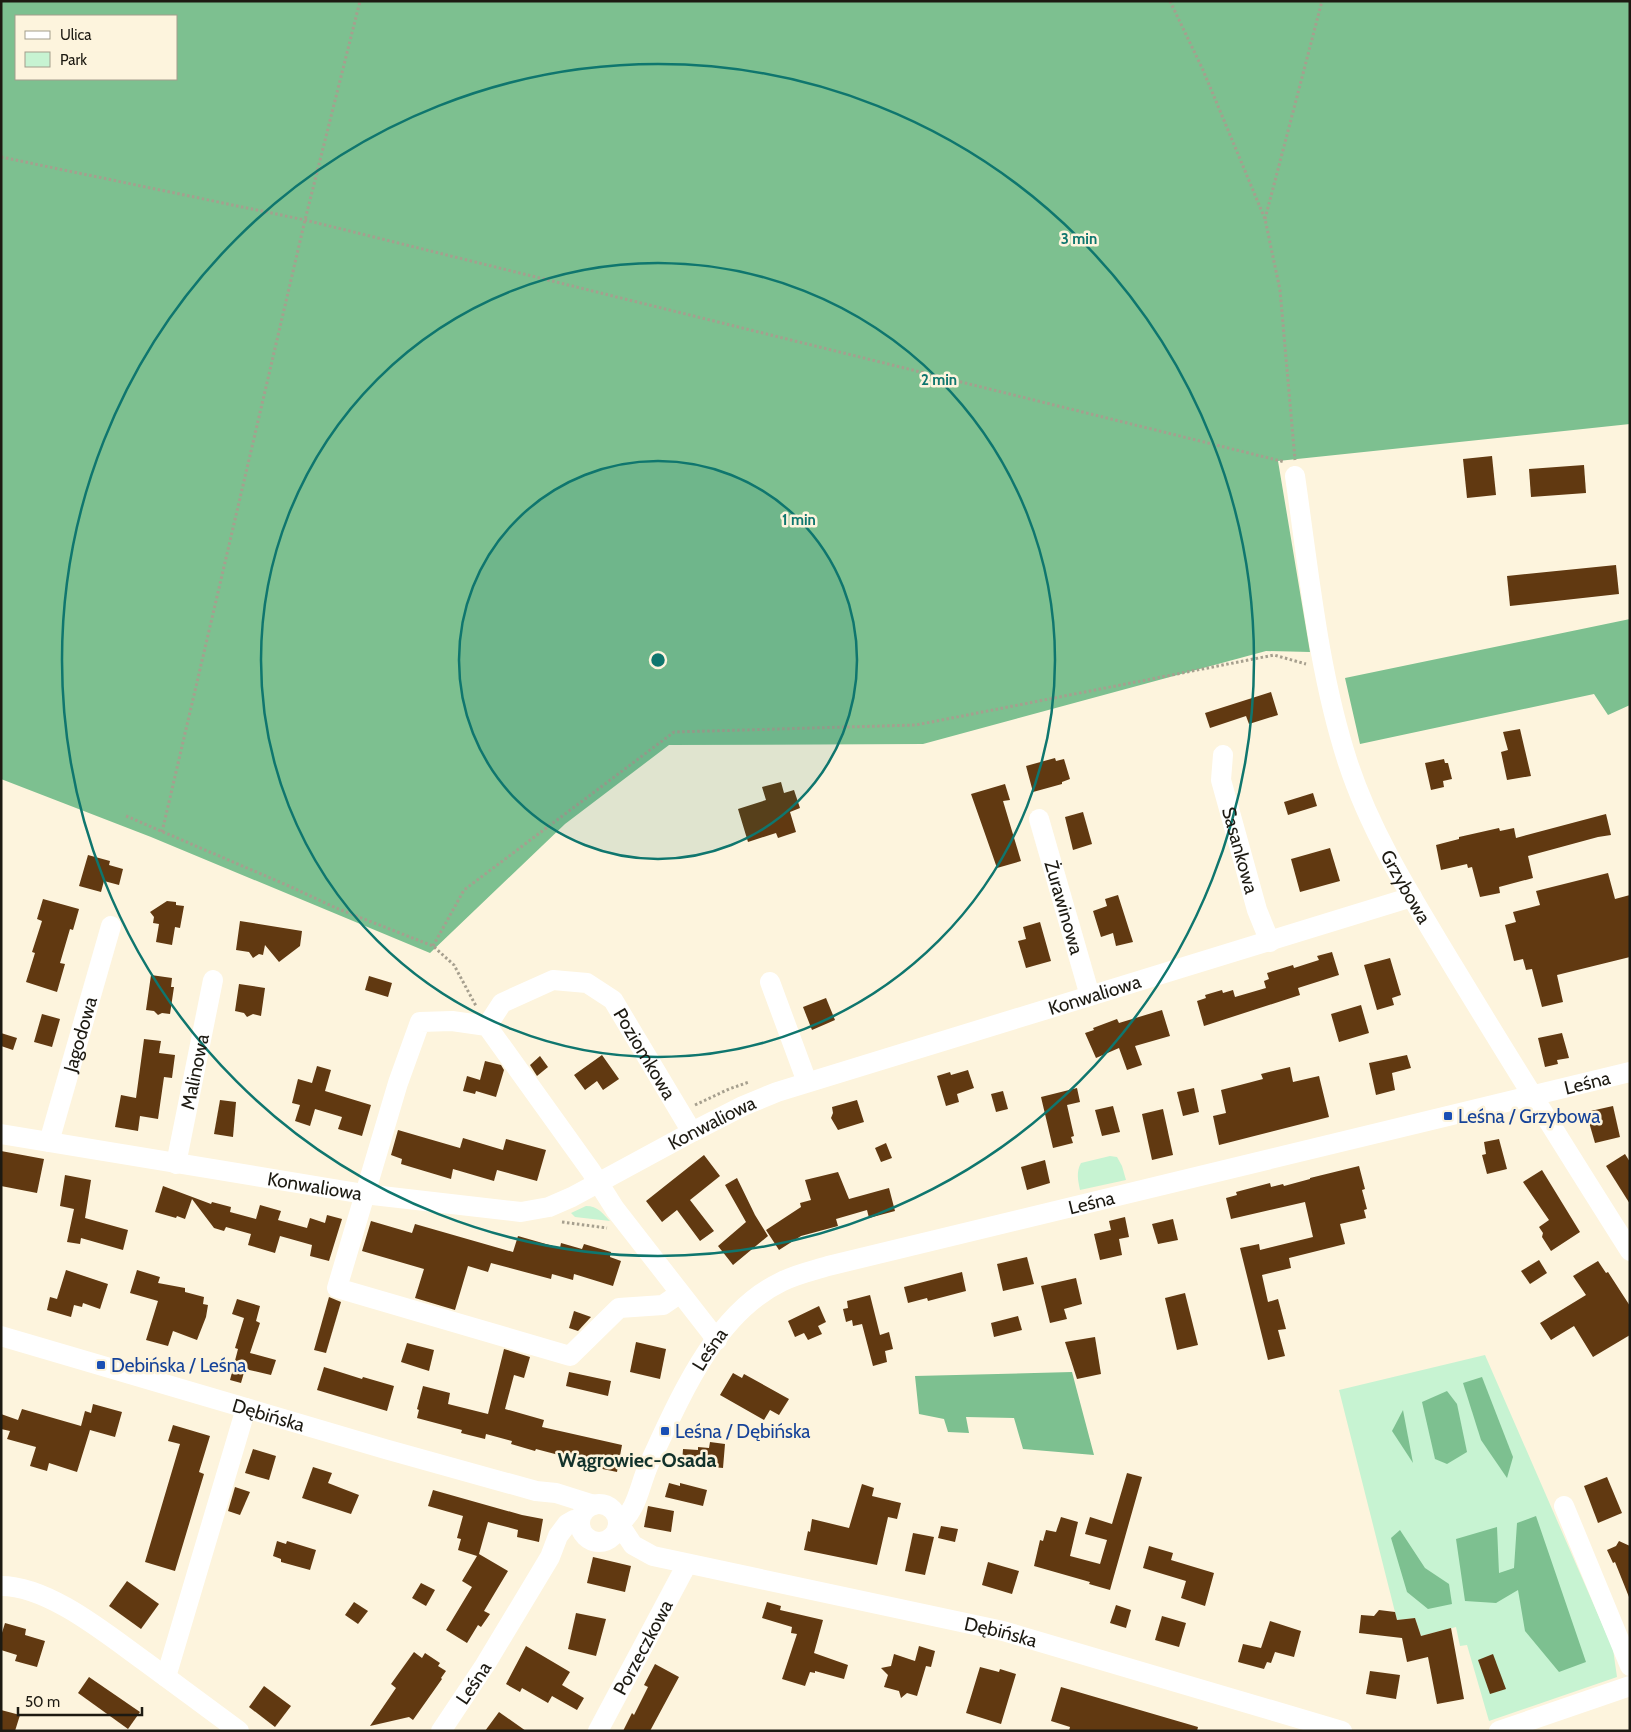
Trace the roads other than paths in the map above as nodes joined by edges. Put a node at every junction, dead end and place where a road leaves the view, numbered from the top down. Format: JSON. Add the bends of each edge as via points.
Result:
{"nodes":[{"id":1,"x":1295,"y":470,"type":"road end"},
{"id":2,"x":1223,"y":755,"type":"dead end"},
{"id":3,"x":1039,"y":819,"type":"dead end"},
{"id":4,"x":1412,"y":898,"type":"junction"},
{"id":5,"x":111,"y":926,"type":"dead end"},
{"id":6,"x":1270,"y":942,"type":"junction"},
{"id":7,"x":213,"y":980,"type":"dead end"},
{"id":8,"x":770,"y":982,"type":"dead end"},
{"id":9,"x":1090,"y":996,"type":"junction"},
{"id":10,"x":487,"y":1026,"type":"junction"},
{"id":11,"x":1630,"y":1072,"type":"edge"},
{"id":12,"x":807,"y":1082,"type":"junction"},
{"id":13,"x":1532,"y":1096,"type":"junction"},
{"id":14,"x":692,"y":1132,"type":"junction"},
{"id":15,"x":1,"y":1134,"type":"edge"},
{"id":16,"x":49,"y":1142,"type":"junction"},
{"id":17,"x":176,"y":1164,"type":"junction"},
{"id":18,"x":598,"y":1183,"type":"junction"},
{"id":19,"x":364,"y":1194,"type":"junction"},
{"id":20,"x":1630,"y":1252,"type":"edge"},
{"id":21,"x":679,"y":1294,"type":"junction"},
{"id":22,"x":1,"y":1336,"type":"edge"},
{"id":23,"x":717,"y":1340,"type":"junction"},
{"id":24,"x":246,"y":1408,"type":"junction"},
{"id":25,"x":647,"y":1468,"type":"junction"},
{"id":26,"x":536,"y":1490,"type":"junction"},
{"id":27,"x":600,"y":1505,"type":"junction"},
{"id":28,"x":1564,"y":1506,"type":"dead end"},
{"id":29,"x":580,"y":1520,"type":"junction"},
{"id":30,"x":619,"y":1524,"type":"junction"},
{"id":31,"x":594,"y":1541,"type":"junction"},
{"id":32,"x":653,"y":1556,"type":"junction"},
{"id":33,"x":550,"y":1557,"type":"junction"},
{"id":34,"x":687,"y":1564,"type":"junction"},
{"id":35,"x":1,"y":1586,"type":"edge"},
{"id":36,"x":1630,"y":1666,"type":"edge"},
{"id":37,"x":166,"y":1677,"type":"junction"},
{"id":38,"x":1630,"y":1686,"type":"edge"},
{"id":39,"x":239,"y":1731,"type":"edge"},
{"id":40,"x":441,"y":1731,"type":"edge"},
{"id":41,"x":598,"y":1731,"type":"edge"},
{"id":42,"x":1342,"y":1731,"type":"edge"},
{"id":43,"x":1499,"y":1731,"type":"edge"}],
"edges":[{"from":1,"to":4,"type":"street","name":"Grzybowa","via":[[1324,670],[1348,762],[1361,799]]},
{"from":2,"to":6,"type":"street","name":"Sasankowa","via":[[1221,780],[1257,910]]},
{"from":3,"to":9,"type":"street","name":"Żurawinowa"},
{"from":4,"to":6,"type":"street","name":"Konwaliowa"},
{"from":4,"to":13,"type":"street","name":"Grzybowa"},
{"from":5,"to":16,"type":"street","name":"Jagodowa"},
{"from":6,"to":9,"type":"street","name":"Konwaliowa"},
{"from":7,"to":17,"type":"street","name":"Malinowa"},
{"from":8,"to":12,"type":"street"},
{"from":9,"to":12,"type":"street","name":"Konwaliowa"},
{"from":10,"to":14,"type":"street","name":"Poziomkowa","via":[[502,1003],[553,980],[587,983],[613,1000]]},
{"from":10,"to":18,"type":"street"},
{"from":10,"to":19,"type":"street","via":[[452,1021],[420,1022]]},
{"from":11,"to":13,"type":"street","name":"Leśna"},
{"from":12,"to":14,"type":"street","name":"Konwaliowa","via":[[743,1106]]},
{"from":13,"to":20,"type":"street","name":"Grzybowa"},
{"from":13,"to":23,"type":"street","name":"Leśna","via":[[806,1272],[780,1282],[755,1298]]},
{"from":14,"to":18,"type":"street","name":"Konwaliowa"},
{"from":15,"to":16,"type":"street","name":"Konwaliowa"},
{"from":16,"to":17,"type":"street","name":"Konwaliowa"},
{"from":17,"to":19,"type":"street","name":"Konwaliowa"},
{"from":18,"to":19,"type":"street","name":"Konwaliowa","via":[[549,1208],[521,1212]]},
{"from":18,"to":21,"type":"street"},
{"from":19,"to":21,"type":"street","via":[[337,1288],[570,1356],[619,1308],[663,1305]]},
{"from":21,"to":23,"type":"street"},
{"from":22,"to":24,"type":"street","name":"Dębińska"},
{"from":23,"to":25,"type":"street","name":"Leśna","via":[[684,1393]]},
{"from":24,"to":26,"type":"street","name":"Dębińska","via":[[385,1450]]},
{"from":24,"to":37,"type":"street"},
{"from":25,"to":27,"type":"street","name":"Leśna","via":[[631,1492],[622,1499]]},
{"from":25,"to":30,"type":"street","name":"Leśna","via":[[632,1509]]},
{"from":26,"to":27,"type":"street","name":"Dębińska"},
{"from":26,"to":29,"type":"street","name":"Dębińska"},
{"from":27,"to":29,"type":"street","via":[[584,1512]]},
{"from":27,"to":30,"type":"street","via":[[616,1513]]},
{"from":28,"to":36,"type":"street"},
{"from":29,"to":31,"type":"street","via":[[583,1532]]},
{"from":29,"to":33,"type":"street","name":"Leśna","via":[[567,1524],[558,1536]]},
{"from":30,"to":31,"type":"street","via":[[611,1539]]},
{"from":30,"to":32,"type":"street","name":"Dębińska","via":[[633,1545]]},
{"from":31,"to":32,"type":"street","name":"Dębińska","via":[[636,1556]]},
{"from":31,"to":33,"type":"street","name":"Leśna","via":[[566,1546]]},
{"from":32,"to":34,"type":"street","name":"Dębińska"},
{"from":33,"to":40,"type":"street","name":"Leśna"},
{"from":34,"to":41,"type":"street","name":"Porzeczkowa"},
{"from":34,"to":42,"type":"street","name":"Dębińska","via":[[1003,1631]]},
{"from":35,"to":37,"type":"street","via":[[13,1586],[73,1611]]},
{"from":37,"to":39,"type":"street"},
{"from":38,"to":43,"type":"street"}]}
